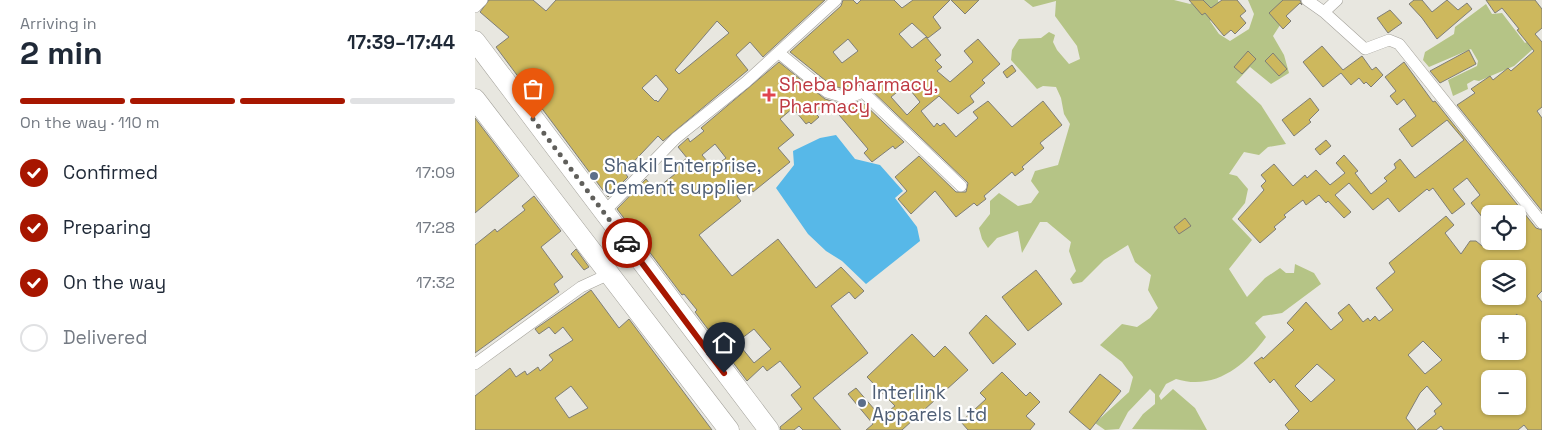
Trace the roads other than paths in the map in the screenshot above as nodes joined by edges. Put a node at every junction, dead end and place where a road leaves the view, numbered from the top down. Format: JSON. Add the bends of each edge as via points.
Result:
{"nodes":[{"id":1,"x":482,"y":0,"type":"edge"},
{"id":2,"x":836,"y":0,"type":"edge"},
{"id":3,"x":1307,"y":0,"type":"edge"},
{"id":4,"x":1337,"y":0,"type":"edge"},
{"id":5,"x":475,"y":7,"type":"edge"},
{"id":6,"x":1324,"y":12,"type":"junction"},
{"id":7,"x":475,"y":41,"type":"edge"},
{"id":8,"x":779,"y":53,"type":"junction"},
{"id":9,"x":475,"y":99,"type":"edge"},
{"id":10,"x":961,"y":186,"type":"dead end"},
{"id":11,"x":604,"y":212,"type":"junction"},
{"id":12,"x":1542,"y":223,"type":"edge"},
{"id":13,"x":607,"y":275,"type":"junction"},
{"id":14,"x":475,"y":364,"type":"edge"},
{"id":15,"x":729,"y":430,"type":"edge"},
{"id":16,"x":769,"y":430,"type":"edge"}],
"edges":[{"from":1,"to":5,"type":"street"},
{"from":2,"to":8,"type":"street"},
{"from":3,"to":6,"type":"street"},
{"from":4,"to":6,"type":"street"},
{"from":6,"to":12,"type":"street","via":[[1365,49],[1389,40],[1399,44]]},
{"from":7,"to":11,"type":"highway"},
{"from":8,"to":10,"type":"street","via":[[827,92],[847,98],[863,92]]},
{"from":8,"to":11,"type":"street","via":[[676,138]]},
{"from":9,"to":13,"type":"highway"},
{"from":11,"to":16,"type":"highway"},
{"from":13,"to":14,"type":"street","via":[[581,287]]},
{"from":13,"to":15,"type":"highway"}]}
